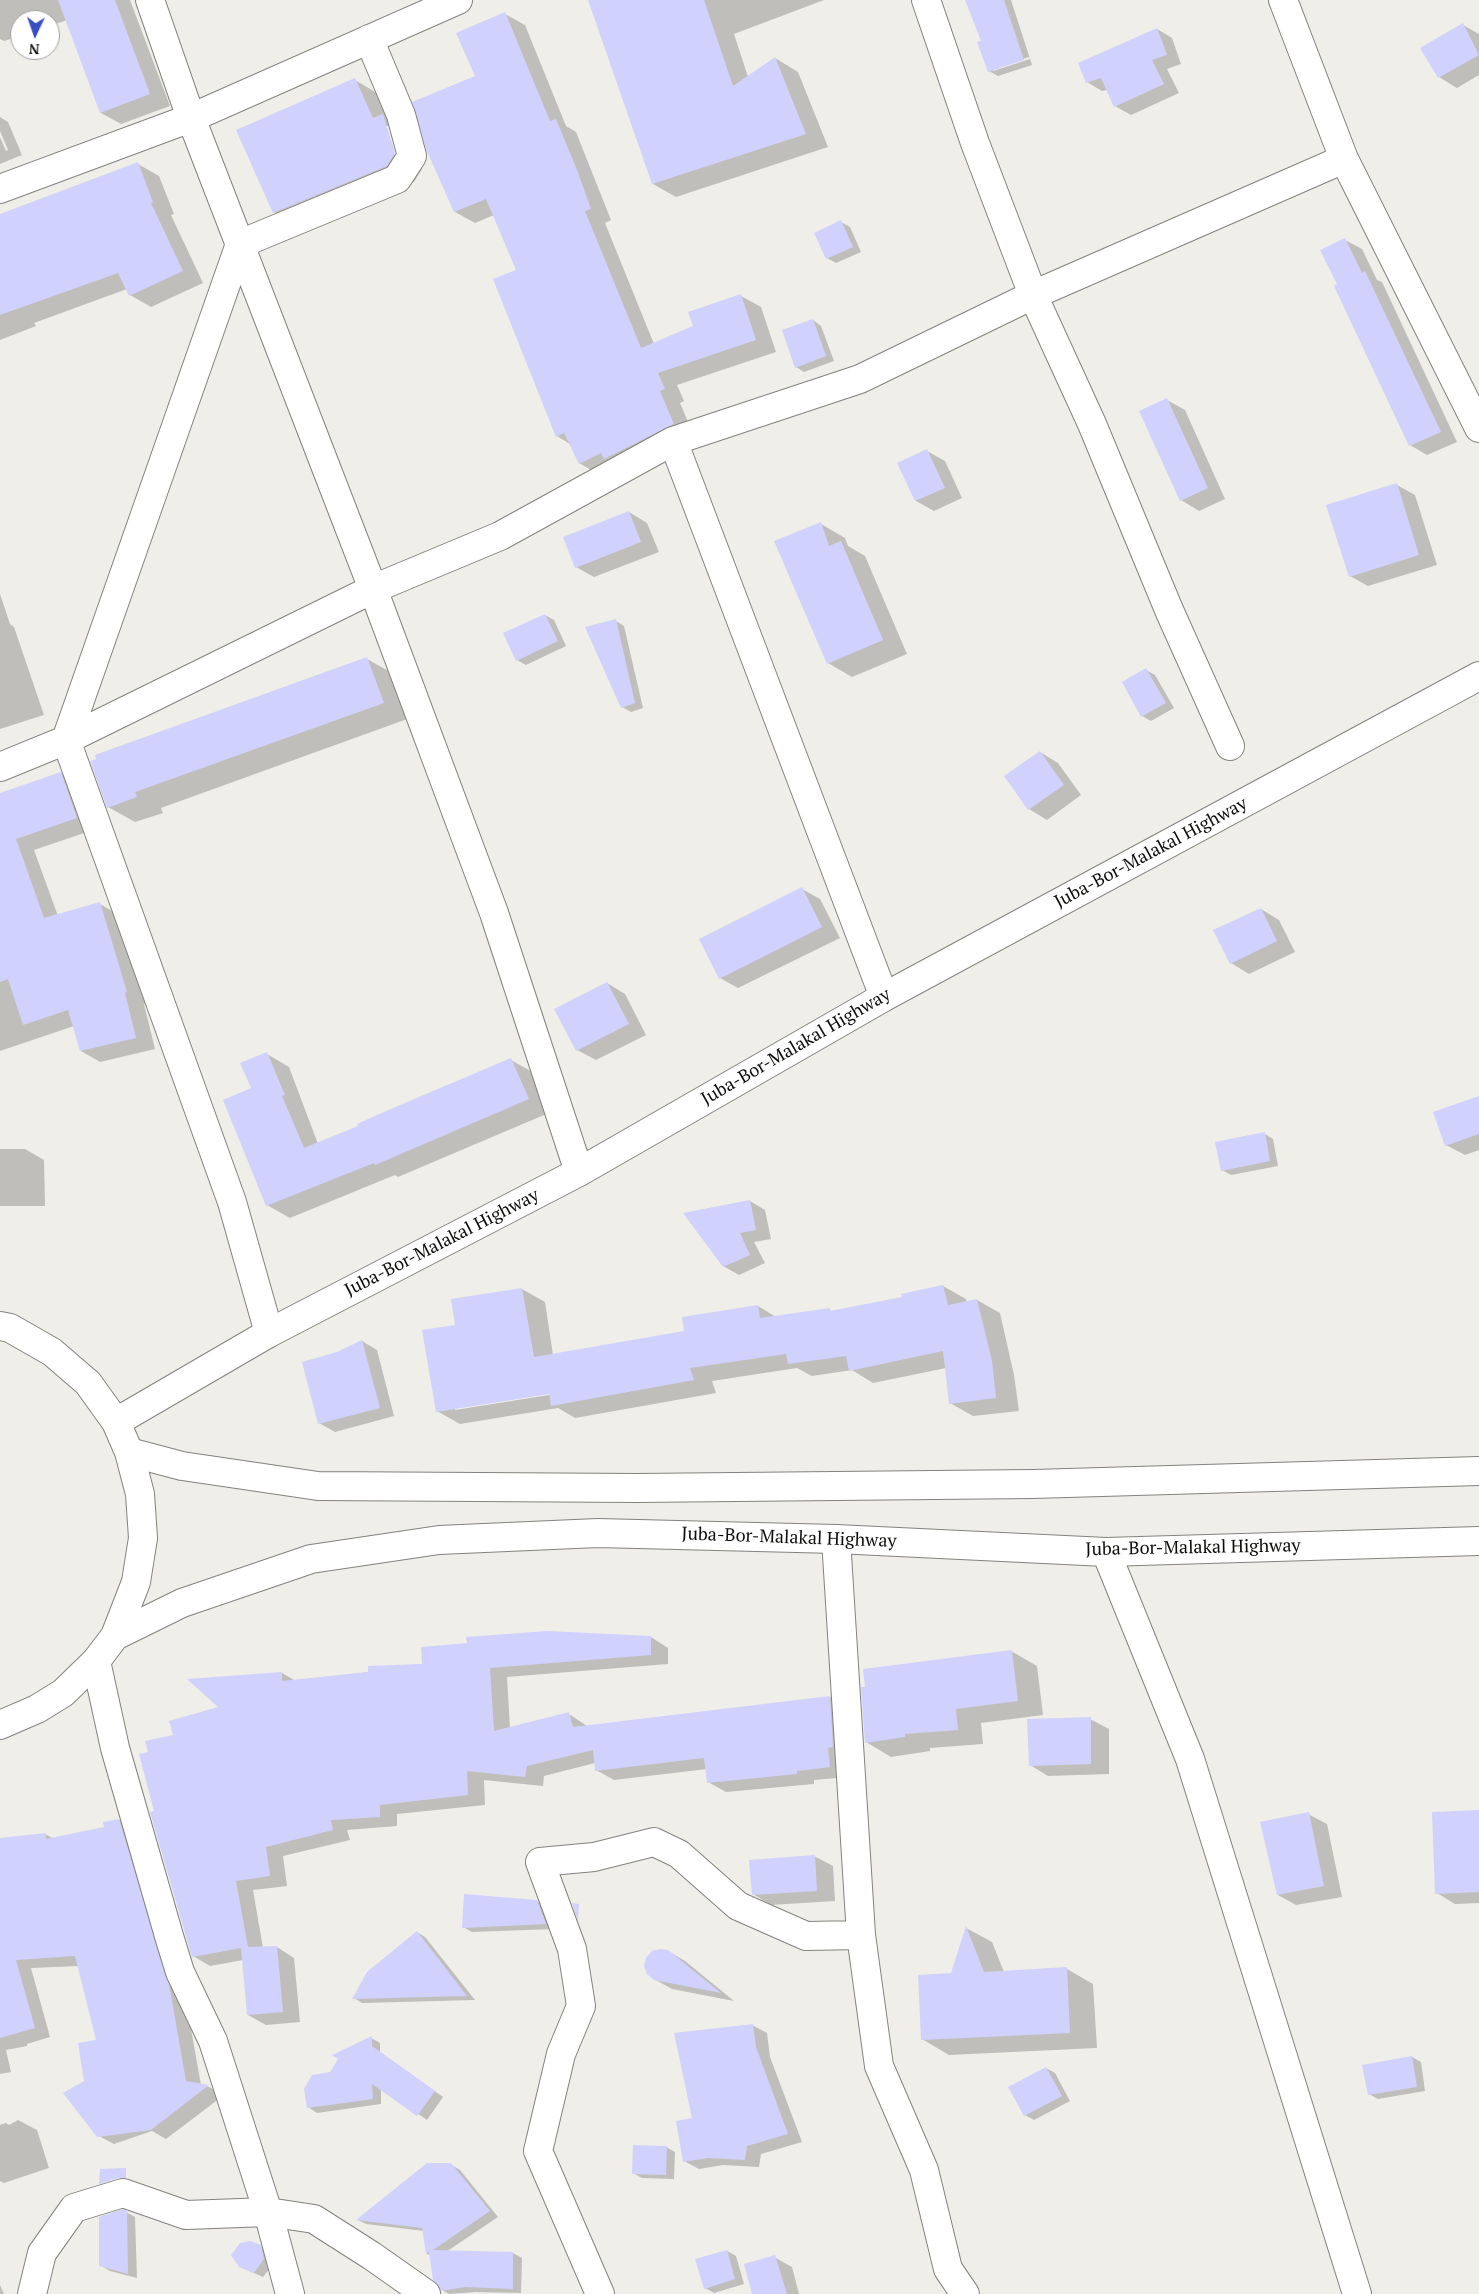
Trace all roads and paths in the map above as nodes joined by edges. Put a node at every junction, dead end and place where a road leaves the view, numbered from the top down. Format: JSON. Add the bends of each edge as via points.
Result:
{"nodes":[{"id":1,"x":150,"y":0,"type":"edge"},
{"id":2,"x":458,"y":0,"type":"edge"},
{"id":3,"x":926,"y":0,"type":"edge"},
{"id":4,"x":1283,"y":0,"type":"edge"},
{"id":5,"x":369,"y":39,"type":"junction"},
{"id":6,"x":191,"y":118,"type":"junction"},
{"id":7,"x":1344,"y":159,"type":"junction"},
{"id":8,"x":0,"y":189,"type":"edge"},
{"id":9,"x":240,"y":244,"type":"junction"},
{"id":10,"x":1033,"y":295,"type":"junction"},
{"id":11,"x":1479,"y":428,"type":"edge"},
{"id":12,"x":674,"y":440,"type":"junction"},
{"id":13,"x":373,"y":589,"type":"junction"},
{"id":14,"x":1479,"y":676,"type":"edge"},
{"id":15,"x":66,"y":740,"type":"junction"},
{"id":16,"x":1230,"y":746,"type":"dead end"},
{"id":17,"x":0,"y":767,"type":"edge"},
{"id":18,"x":884,"y":997,"type":"junction"},
{"id":19,"x":579,"y":1172,"type":"junction"},
{"id":20,"x":0,"y":1326,"type":"edge"},
{"id":21,"x":268,"y":1333,"type":"junction"},
{"id":22,"x":116,"y":1422,"type":"junction"},
{"id":23,"x":130,"y":1452,"type":"junction"},
{"id":24,"x":1479,"y":1471,"type":"edge"},
{"id":25,"x":836,"y":1539,"type":"junction"},
{"id":26,"x":1479,"y":1541,"type":"edge"},
{"id":27,"x":1106,"y":1552,"type":"junction"},
{"id":28,"x":115,"y":1636,"type":"junction"},
{"id":29,"x":96,"y":1661,"type":"junction"},
{"id":30,"x":0,"y":1725,"type":"edge"},
{"id":31,"x":862,"y":1935,"type":"junction"},
{"id":32,"x":268,"y":2212,"type":"junction"},
{"id":33,"x":944,"y":2282,"type":"edge"},
{"id":34,"x":32,"y":2294,"type":"edge"},
{"id":35,"x":290,"y":2294,"type":"edge"},
{"id":36,"x":426,"y":2294,"type":"edge"},
{"id":37,"x":600,"y":2294,"type":"edge"},
{"id":38,"x":965,"y":2294,"type":"edge"},
{"id":39,"x":1357,"y":2294,"type":"edge"}],
"edges":[{"from":1,"to":6,"type":"main road"},
{"from":2,"to":5,"type":"main road"},
{"from":3,"to":10,"type":"main road","via":[[975,143]]},
{"from":4,"to":7,"type":"main road"},
{"from":5,"to":6,"type":"main road"},
{"from":5,"to":9,"type":"main road","via":[[401,115],[412,156],[407,164],[397,179],[381,188]]},
{"from":6,"to":8,"type":"main road"},
{"from":6,"to":9,"type":"main road"},
{"from":7,"to":10,"type":"main road"},
{"from":7,"to":11,"type":"main road"},
{"from":9,"to":13,"type":"main road"},
{"from":9,"to":15,"type":"main road"},
{"from":10,"to":12,"type":"main road","via":[[860,378]]},
{"from":10,"to":16,"type":"main road"},
{"from":12,"to":13,"type":"main road","via":[[500,536]]},
{"from":12,"to":18,"type":"main road"},
{"from":13,"to":15,"type":"main road"},
{"from":13,"to":19,"type":"main road","via":[[494,913]]},
{"from":14,"to":18,"type":"main road","name":"Juba-Bor-Malakal Highway"},
{"from":15,"to":17,"type":"main road"},
{"from":15,"to":21,"type":"main road","via":[[232,1202]]},
{"from":18,"to":19,"type":"main road","name":"Juba-Bor-Malakal Highway"},
{"from":19,"to":21,"type":"main road","name":"Juba-Bor-Malakal Highway"},
{"from":20,"to":22,"type":"main road","name":"Juba-Bor-Malakal Highway","via":[[10,1328],[52,1352],[88,1383]]},
{"from":21,"to":22,"type":"main road","name":"Juba-Bor-Malakal Highway"},
{"from":22,"to":23,"type":"main road","name":"Juba-Bor-Malakal Highway"},
{"from":23,"to":24,"type":"main road","via":[[182,1466],[318,1486],[637,1488],[915,1485]]},
{"from":23,"to":28,"type":"main road","name":"Juba-Bor-Malakal Highway","via":[[140,1494],[143,1538],[136,1582]]},
{"from":25,"to":27,"type":"main road","name":"Juba-Bor-Malakal Highway"},
{"from":25,"to":28,"type":"main road","name":"Juba-Bor-Malakal Highway","via":[[598,1532],[439,1540],[311,1559],[182,1603]]},
{"from":25,"to":31,"type":"main road"},
{"from":26,"to":27,"type":"main road","name":"Juba-Bor-Malakal Highway"},
{"from":27,"to":39,"type":"main road","via":[[1190,1758]]},
{"from":28,"to":29,"type":"main road","name":"Juba-Bor-Malakal Highway"},
{"from":29,"to":30,"type":"main road","name":"Juba-Bor-Malakal Highway","via":[[64,1693]]},
{"from":29,"to":32,"type":"main road","via":[[114,1748],[180,1972],[213,2042]]},
{"from":31,"to":33,"type":"main road","via":[[879,2066],[924,2170]]},
{"from":31,"to":37,"type":"main road","via":[[806,1936],[738,1906],[679,1854],[654,1842],[594,1857],[540,1862],[572,1950],[581,2006],[561,2054],[538,2151]]},
{"from":32,"to":34,"type":"main road","via":[[186,2214],[123,2193],[74,2208],[42,2253]]},
{"from":32,"to":35,"type":"main road"},
{"from":32,"to":36,"type":"main road","via":[[314,2219]]},
{"from":33,"to":38,"type":"main road"}]}
